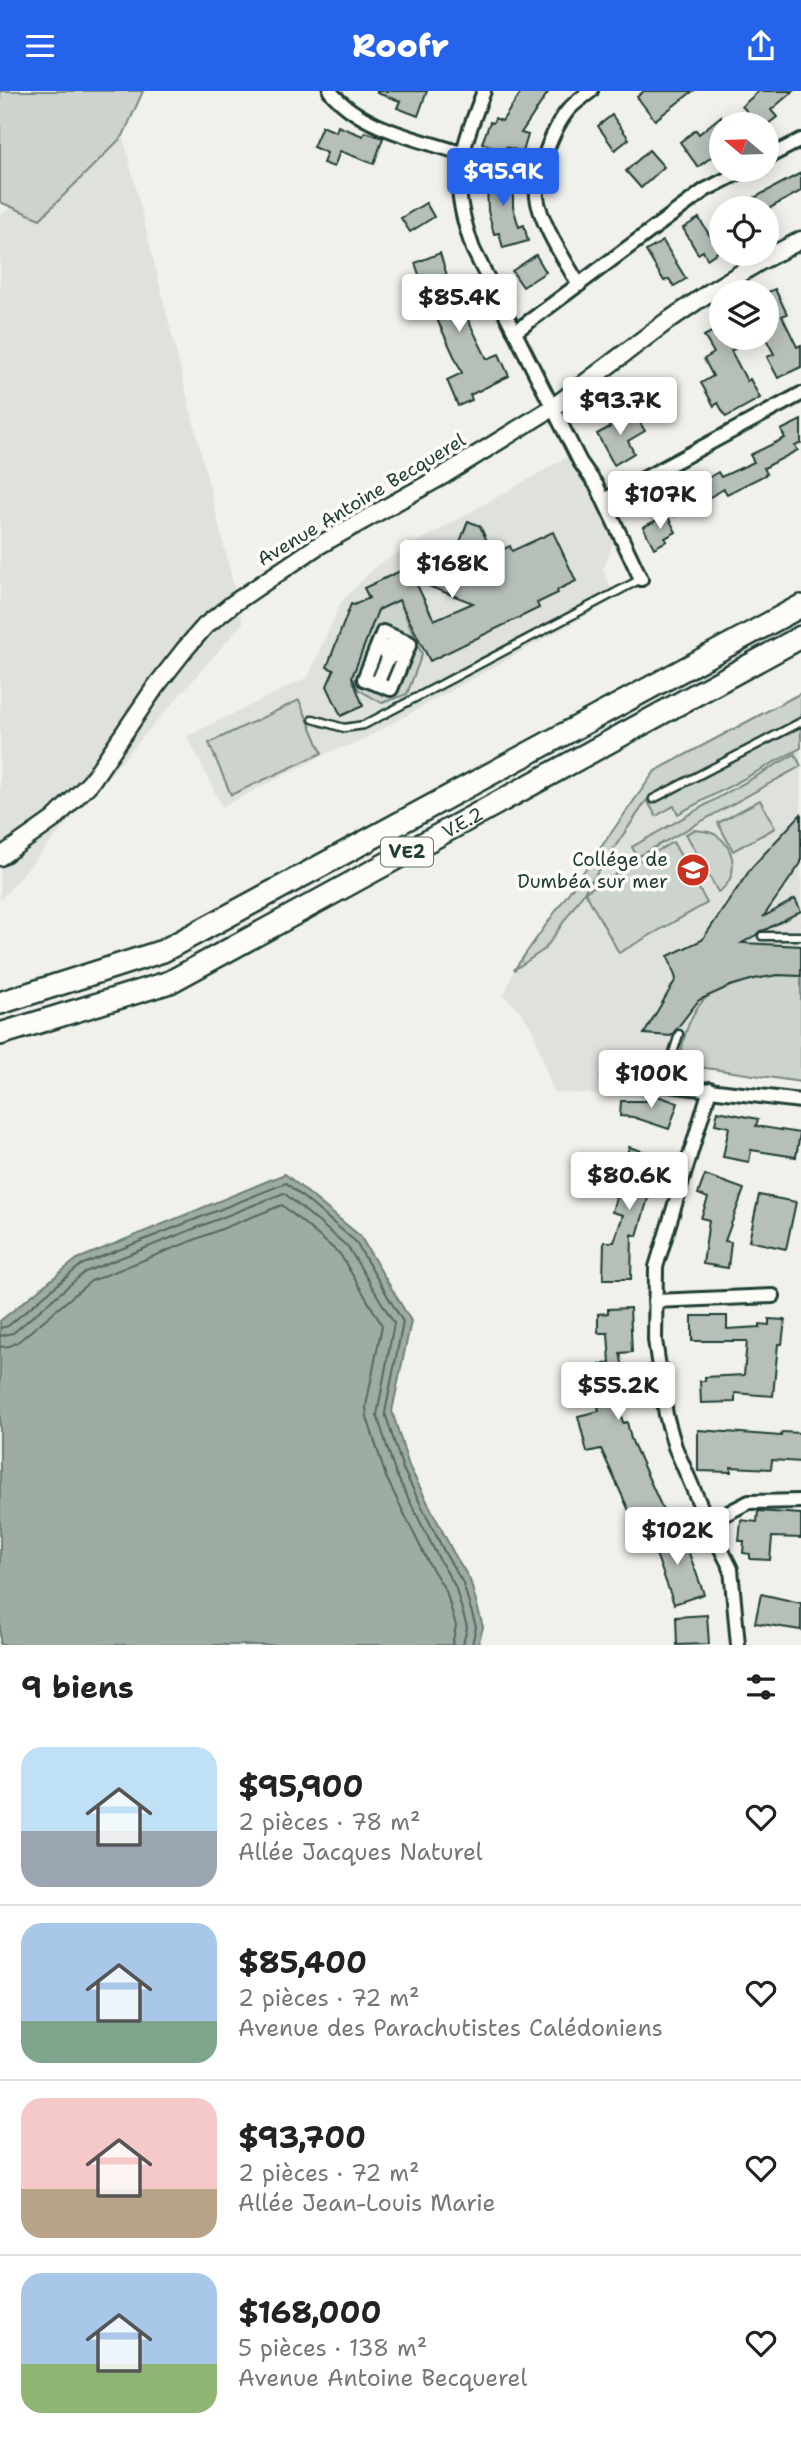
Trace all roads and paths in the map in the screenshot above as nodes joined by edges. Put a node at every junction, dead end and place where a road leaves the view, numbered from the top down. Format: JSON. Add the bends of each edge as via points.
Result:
{"nodes":[{"id":1,"x":330,"y":91,"type":"edge"},
{"id":2,"x":484,"y":91,"type":"edge"},
{"id":3,"x":591,"y":91,"type":"edge"},
{"id":4,"x":801,"y":140,"type":"edge"},
{"id":5,"x":779,"y":151,"type":"edge"},
{"id":6,"x":464,"y":154,"type":"junction"},
{"id":7,"x":721,"y":182,"type":"edge"},
{"id":8,"x":801,"y":240,"type":"edge"},
{"id":9,"x":579,"y":285,"type":"junction"},
{"id":10,"x":515,"y":332,"type":"junction"},
{"id":11,"x":801,"y":394,"type":"edge"},
{"id":12,"x":552,"y":408,"type":"junction"},
{"id":13,"x":604,"y":501,"type":"junction"},
{"id":14,"x":641,"y":579,"type":"joint"},
{"id":15,"x":801,"y":606,"type":"edge"},
{"id":16,"x":801,"y":637,"type":"edge"},
{"id":17,"x":392,"y":649,"type":"junction"},
{"id":18,"x":380,"y":678,"type":"junction"},
{"id":19,"x":313,"y":719,"type":"dead end"},
{"id":20,"x":801,"y":722,"type":"edge"},
{"id":21,"x":653,"y":799,"type":"dead end"},
{"id":22,"x":0,"y":857,"type":"edge"},
{"id":23,"x":762,"y":936,"type":"dead end"},
{"id":24,"x":801,"y":936,"type":"edge"},
{"id":25,"x":0,"y":1003,"type":"edge"},
{"id":26,"x":0,"y":1034,"type":"edge"},
{"id":27,"x":678,"y":1034,"type":"dead end"},
{"id":28,"x":609,"y":1078,"type":"dead end"},
{"id":29,"x":679,"y":1087,"type":"junction"},
{"id":30,"x":710,"y":1089,"type":"junction"},
{"id":31,"x":801,"y":1101,"type":"edge"},
{"id":32,"x":773,"y":1296,"type":"dead end"},
{"id":33,"x":655,"y":1301,"type":"junction"},
{"id":34,"x":801,"y":1501,"type":"edge"},
{"id":35,"x":708,"y":1523,"type":"junction"},
{"id":36,"x":737,"y":1645,"type":"edge"}],
"edges":[{"from":1,"to":6,"type":"street","via":[[347,110]]},
{"from":2,"to":6,"type":"street"},
{"from":3,"to":9,"type":"street","via":[[569,109],[554,137],[540,166],[537,198]]},
{"from":4,"to":5,"type":"street"},
{"from":6,"to":10,"type":"street","via":[[459,175],[465,225]]},
{"from":7,"to":9,"type":"street"},
{"from":8,"to":12,"type":"street","name":"Avenue Antoine Becquerel","via":[[713,290]]},
{"from":9,"to":10,"type":"street"},
{"from":10,"to":12,"type":"street"},
{"from":11,"to":13,"type":"street"},
{"from":12,"to":13,"type":"street"},
{"from":12,"to":22,"type":"street","name":"Avenue Antoine Becquerel","via":[[316,547],[205,626],[156,686],[90,783],[54,819]]},
{"from":13,"to":14,"type":"street"},
{"from":14,"to":19,"type":"lane","via":[[365,725],[344,728]]},
{"from":15,"to":25,"type":"highway","name":"V.E.2","number":"VE2","via":[[163,951]]},
{"from":16,"to":26,"type":"highway","name":"V.E.2","number":"VE2","via":[[170,982]]},
{"from":17,"to":18,"type":"street"},
{"from":17,"to":18,"type":"street","via":[[396,677],[391,689]]},
{"from":17,"to":18,"type":"street","via":[[369,666],[364,678]]},
{"from":20,"to":21,"type":"lane"},
{"from":23,"to":24,"type":"lane"},
{"from":27,"to":29,"type":"lane","via":[[673,1053]]},
{"from":28,"to":29,"type":"street"},
{"from":29,"to":30,"type":"street"},
{"from":30,"to":31,"type":"street"},
{"from":30,"to":33,"type":"street","via":[[656,1267]]},
{"from":32,"to":33,"type":"street"},
{"from":33,"to":35,"type":"street","via":[[655,1340],[666,1415]]},
{"from":34,"to":35,"type":"street","via":[[749,1502]]},
{"from":35,"to":36,"type":"street","via":[[731,1569]]}]}
